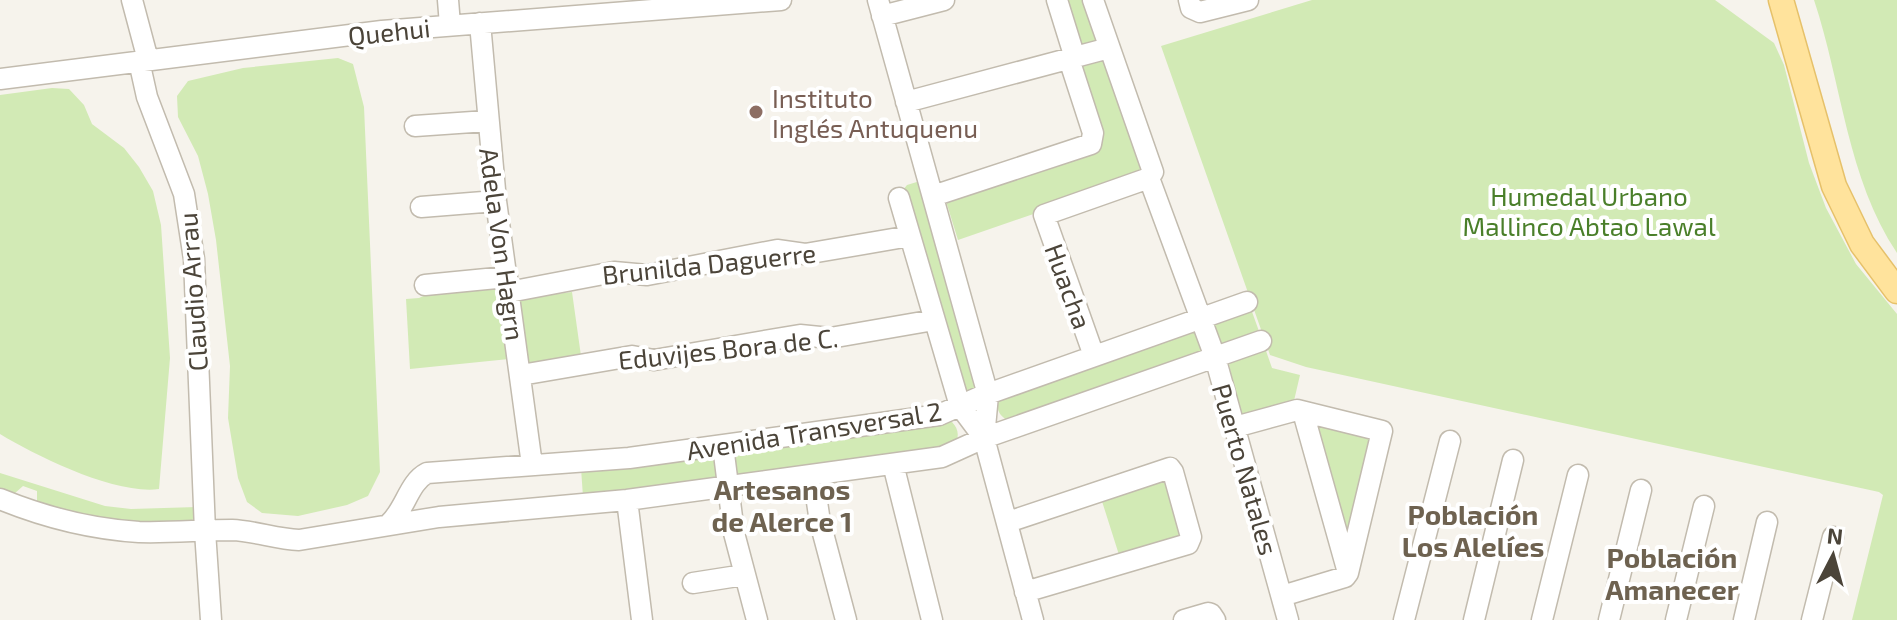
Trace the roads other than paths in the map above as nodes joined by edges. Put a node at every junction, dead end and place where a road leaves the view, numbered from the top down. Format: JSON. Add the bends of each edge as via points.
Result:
{"nodes":[{"id":1,"x":132,"y":0,"type":"edge"},
{"id":2,"x":448,"y":0,"type":"edge"},
{"id":3,"x":781,"y":0,"type":"edge"},
{"id":4,"x":944,"y":0,"type":"edge"},
{"id":5,"x":1057,"y":0,"type":"edge"},
{"id":6,"x":1093,"y":0,"type":"edge"},
{"id":7,"x":1248,"y":0,"type":"edge"},
{"id":8,"x":1774,"y":0,"type":"edge"},
{"id":9,"x":1781,"y":0,"type":"edge"},
{"id":10,"x":710,"y":3,"type":"edge"},
{"id":11,"x":637,"y":5,"type":"edge"},
{"id":12,"x":1193,"y":6,"type":"edge"},
{"id":13,"x":880,"y":8,"type":"edge"},
{"id":14,"x":539,"y":9,"type":"edge"},
{"id":15,"x":480,"y":23,"type":"junction"},
{"id":16,"x":1786,"y":24,"type":"junction"},
{"id":17,"x":450,"y":25,"type":"junction"},
{"id":18,"x":1109,"y":48,"type":"junction"},
{"id":19,"x":1072,"y":59,"type":"junction"},
{"id":20,"x":144,"y":60,"type":"junction"},
{"id":21,"x":0,"y":79,"type":"edge"},
{"id":22,"x":906,"y":102,"type":"junction"},
{"id":23,"x":487,"y":121,"type":"junction"},
{"id":24,"x":415,"y":126,"type":"dead end"},
{"id":25,"x":1149,"y":178,"type":"junction"},
{"id":26,"x":933,"y":196,"type":"junction"},
{"id":27,"x":899,"y":198,"type":"dead end"},
{"id":28,"x":496,"y":201,"type":"junction"},
{"id":29,"x":421,"y":207,"type":"dead end"},
{"id":30,"x":910,"y":236,"type":"junction"},
{"id":31,"x":425,"y":285,"type":"dead end"},
{"id":32,"x":508,"y":285,"type":"junction"},
{"id":33,"x":1897,"y":291,"type":"edge"},
{"id":34,"x":1247,"y":302,"type":"dead end"},
{"id":35,"x":1200,"y":319,"type":"junction"},
{"id":36,"x":934,"y":320,"type":"junction"},
{"id":37,"x":1261,"y":341,"type":"dead end"},
{"id":38,"x":1094,"y":356,"type":"junction"},
{"id":39,"x":1215,"y":357,"type":"junction"},
{"id":40,"x":521,"y":375,"type":"junction"},
{"id":41,"x":988,"y":395,"type":"junction"},
{"id":42,"x":960,"y":406,"type":"junction"},
{"id":43,"x":1303,"y":412,"type":"junction"},
{"id":44,"x":1235,"y":427,"type":"junction"},
{"id":45,"x":984,"y":438,"type":"junction"},
{"id":46,"x":1450,"y":441,"type":"dead end"},
{"id":47,"x":723,"y":446,"type":"junction"},
{"id":48,"x":1513,"y":460,"type":"dead end"},
{"id":49,"x":893,"y":464,"type":"junction"},
{"id":50,"x":532,"y":465,"type":"junction"},
{"id":51,"x":813,"y":475,"type":"junction"},
{"id":52,"x":1578,"y":475,"type":"dead end"},
{"id":53,"x":727,"y":486,"type":"junction"},
{"id":54,"x":1641,"y":490,"type":"dead end"},
{"id":55,"x":0,"y":499,"type":"edge"},
{"id":56,"x":627,"y":500,"type":"junction"},
{"id":57,"x":1704,"y":506,"type":"dead end"},
{"id":58,"x":1008,"y":522,"type":"junction"},
{"id":59,"x":1767,"y":522,"type":"dead end"},
{"id":60,"x":389,"y":524,"type":"junction"},
{"id":61,"x":205,"y":531,"type":"junction"},
{"id":62,"x":1833,"y":537,"type":"dead end"},
{"id":63,"x":1348,"y":573,"type":"junction"},
{"id":64,"x":744,"y":575,"type":"junction"},
{"id":65,"x":693,"y":583,"type":"dead end"},
{"id":66,"x":1025,"y":592,"type":"junction"},
{"id":67,"x":1282,"y":596,"type":"junction"},
{"id":68,"x":211,"y":620,"type":"edge"},
{"id":69,"x":642,"y":620,"type":"edge"},
{"id":70,"x":757,"y":620,"type":"edge"},
{"id":71,"x":846,"y":620,"type":"edge"},
{"id":72,"x":932,"y":620,"type":"edge"},
{"id":73,"x":1033,"y":620,"type":"edge"},
{"id":74,"x":1184,"y":620,"type":"edge"},
{"id":75,"x":1215,"y":620,"type":"edge"},
{"id":76,"x":1288,"y":620,"type":"edge"},
{"id":77,"x":1404,"y":620,"type":"edge"},
{"id":78,"x":1474,"y":620,"type":"edge"},
{"id":79,"x":1542,"y":620,"type":"edge"},
{"id":80,"x":1609,"y":620,"type":"edge"},
{"id":81,"x":1676,"y":620,"type":"edge"},
{"id":82,"x":1744,"y":620,"type":"edge"},
{"id":83,"x":1812,"y":620,"type":"edge"}],
"edges":[{"from":1,"to":20,"type":"street","name":"Claudio Arrau"},
{"from":2,"to":17,"type":"street"},
{"from":3,"to":10,"type":"street","name":"Quehui"},
{"from":4,"to":13,"type":"street"},
{"from":5,"to":19,"type":"street"},
{"from":6,"to":18,"type":"street","name":"Puerto Natales"},
{"from":7,"to":12,"type":"street","via":[[1205,12]]},
{"from":8,"to":16,"type":"main road"},
{"from":9,"to":16,"type":"main road"},
{"from":10,"to":11,"type":"street","name":"Quehui"},
{"from":11,"to":14,"type":"street","name":"Quehui"},
{"from":13,"to":22,"type":"street"},
{"from":14,"to":15,"type":"street","name":"Quehui"},
{"from":15,"to":17,"type":"street","name":"Quehui"},
{"from":15,"to":23,"type":"street","name":"Adela Von Hagrn"},
{"from":16,"to":33,"type":"main road","via":[[1834,186],[1862,244]]},
{"from":17,"to":20,"type":"street","name":"Quehui"},
{"from":18,"to":19,"type":"street"},
{"from":18,"to":25,"type":"street","name":"Puerto Natales","via":[[1153,172]]},
{"from":19,"to":22,"type":"street"},
{"from":19,"to":26,"type":"street","via":[[1093,133],[1088,146]]},
{"from":20,"to":21,"type":"street","name":"Quehui"},
{"from":20,"to":61,"type":"street","name":"Claudio Arrau","via":[[147,97],[184,194],[194,259]]},
{"from":22,"to":26,"type":"street"},
{"from":23,"to":24,"type":"street"},
{"from":23,"to":28,"type":"street","name":"Adela Von Hagrn"},
{"from":25,"to":35,"type":"street","name":"Puerto Natales"},
{"from":25,"to":38,"type":"street","name":"Huacha","via":[[1044,215]]},
{"from":26,"to":41,"type":"street"},
{"from":27,"to":30,"type":"street"},
{"from":28,"to":29,"type":"street"},
{"from":28,"to":32,"type":"street","name":"Adela Von Hagrn"},
{"from":30,"to":32,"type":"street","name":"Brunilda Daguerre","via":[[805,254],[777,250],[647,275],[614,272]]},
{"from":30,"to":36,"type":"street"},
{"from":31,"to":32,"type":"street","name":"Brunilda Daguerre"},
{"from":32,"to":40,"type":"street","name":"Adela Von Hagrn"},
{"from":34,"to":35,"type":"street","name":"Avenida Transversal 2"},
{"from":35,"to":38,"type":"street","name":"Avenida Transversal 2"},
{"from":35,"to":39,"type":"street","name":"Puerto Natales"},
{"from":36,"to":40,"type":"street","name":"Eduvijes Bora de C.","via":[[830,338],[800,335],[654,360],[632,356]]},
{"from":36,"to":42,"type":"street"},
{"from":37,"to":39,"type":"street","name":"Avenida Transversal 2"},
{"from":38,"to":41,"type":"street","name":"Avenida Transversal 2"},
{"from":39,"to":44,"type":"street","name":"Puerto Natales"},
{"from":39,"to":45,"type":"street","name":"Avenida Transversal 2"},
{"from":40,"to":50,"type":"street","name":"Adela Von Hagrn"},
{"from":41,"to":42,"type":"street","name":"Avenida Transversal 2"},
{"from":41,"to":45,"type":"street"},
{"from":42,"to":45,"type":"street"},
{"from":42,"to":47,"type":"street","name":"Avenida Transversal 2","via":[[932,416]]},
{"from":43,"to":44,"type":"street"},
{"from":43,"to":63,"type":"street"},
{"from":43,"to":63,"type":"street","via":[[1382,431]]},
{"from":44,"to":67,"type":"street","name":"Puerto Natales"},
{"from":45,"to":49,"type":"street","name":"Avenida Transversal 2","via":[[942,457]]},
{"from":45,"to":58,"type":"street"},
{"from":46,"to":77,"type":"street"},
{"from":47,"to":50,"type":"street","name":"Avenida Transversal 2"},
{"from":47,"to":53,"type":"street"},
{"from":48,"to":78,"type":"street"},
{"from":49,"to":51,"type":"street","name":"Avenida Transversal 2"},
{"from":49,"to":72,"type":"street"},
{"from":50,"to":60,"type":"street","name":"Avenida Transversal 2","via":[[427,473]]},
{"from":51,"to":53,"type":"street","name":"Avenida Transversal 2"},
{"from":51,"to":71,"type":"street"},
{"from":52,"to":79,"type":"street"},
{"from":53,"to":56,"type":"street","name":"Avenida Transversal 2"},
{"from":53,"to":64,"type":"street"},
{"from":54,"to":80,"type":"street"},
{"from":55,"to":61,"type":"street","name":"Avenida Transversal 2","via":[[103,528]]},
{"from":56,"to":60,"type":"street","name":"Avenida Transversal 2"},
{"from":56,"to":69,"type":"street"},
{"from":57,"to":81,"type":"street"},
{"from":58,"to":66,"type":"street"},
{"from":58,"to":66,"type":"street","via":[[1170,468],[1191,542]]},
{"from":59,"to":82,"type":"street"},
{"from":60,"to":61,"type":"street","name":"Avenida Transversal 2","via":[[299,540]]},
{"from":61,"to":68,"type":"street","name":"Claudio Arrau"},
{"from":62,"to":83,"type":"street"},
{"from":63,"to":67,"type":"street"},
{"from":64,"to":65,"type":"street"},
{"from":64,"to":70,"type":"street"},
{"from":66,"to":73,"type":"street"},
{"from":67,"to":76,"type":"street","name":"Puerto Natales"},
{"from":74,"to":75,"type":"street","via":[[1208,613]]}]}
